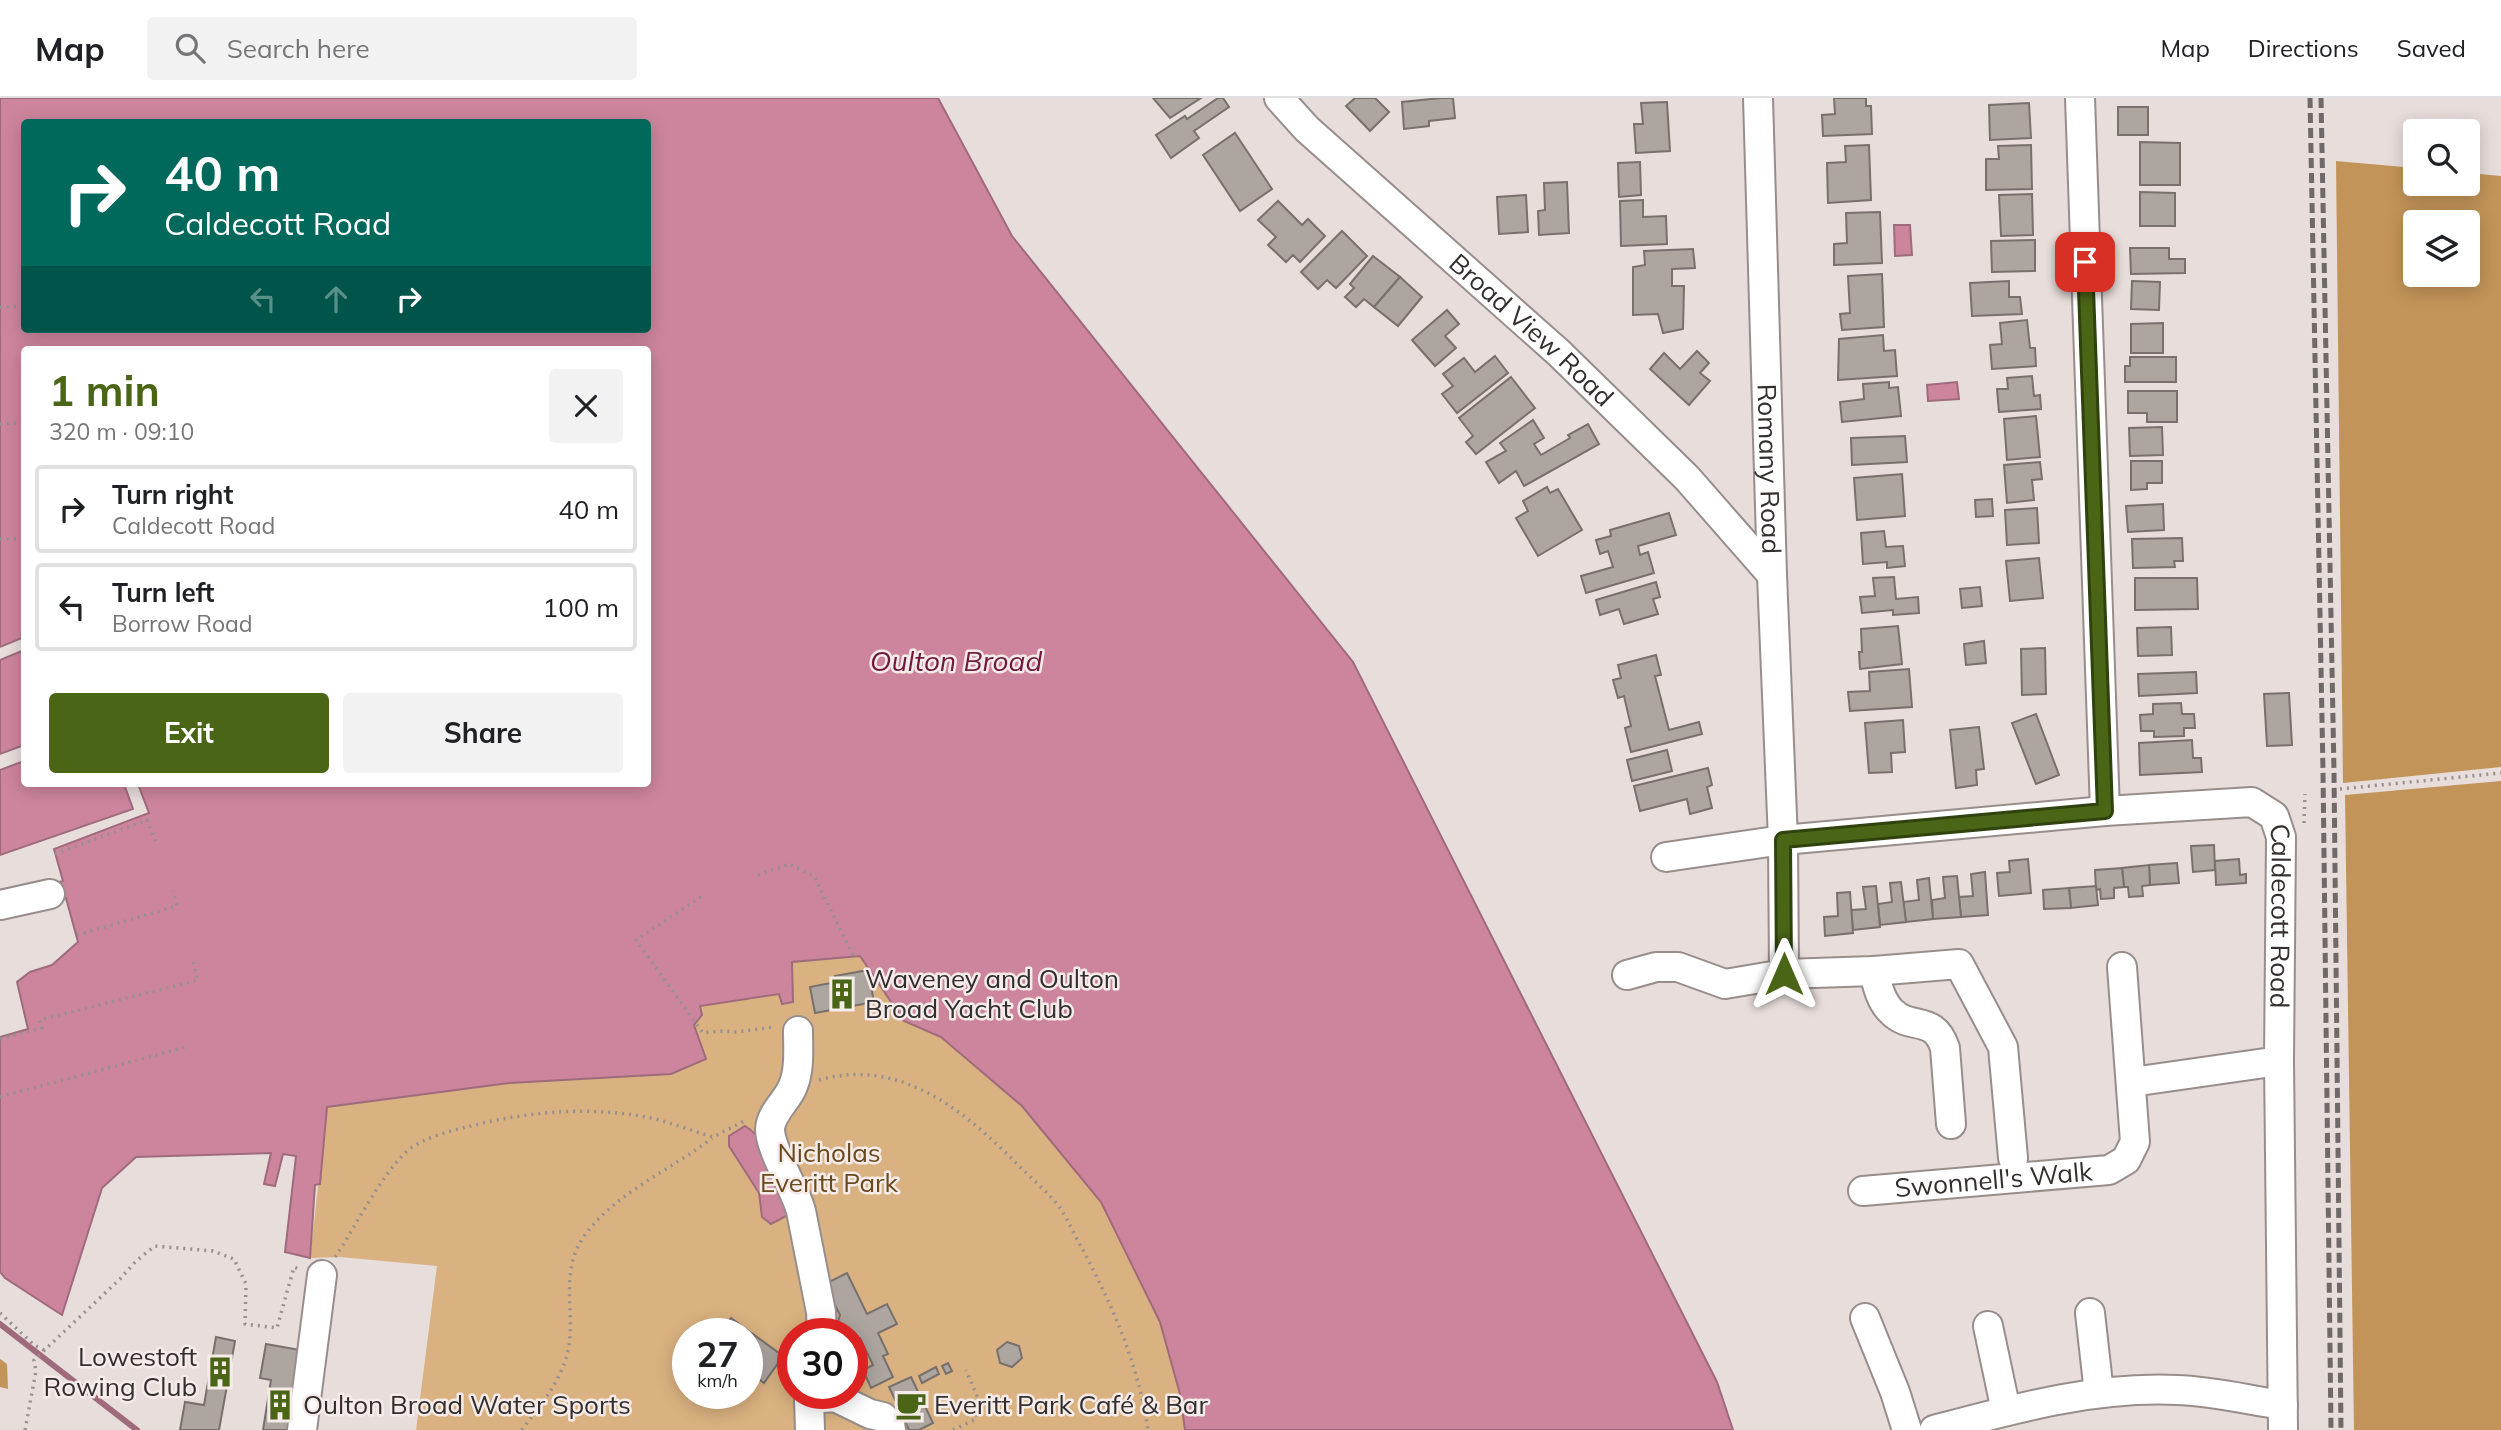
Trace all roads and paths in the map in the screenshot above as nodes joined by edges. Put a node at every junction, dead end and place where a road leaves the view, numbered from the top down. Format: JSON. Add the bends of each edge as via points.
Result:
{"nodes":[{"id":1,"x":1279,"y":98,"type":"edge"},
{"id":2,"x":1758,"y":98,"type":"edge"},
{"id":3,"x":2080,"y":98,"type":"edge"},
{"id":4,"x":21,"y":306,"type":"edge"},
{"id":5,"x":0,"y":307,"type":"edge"},
{"id":6,"x":21,"y":423,"type":"edge"},
{"id":7,"x":0,"y":424,"type":"edge"},
{"id":8,"x":0,"y":539,"type":"edge"},
{"id":9,"x":21,"y":539,"type":"edge"},
{"id":10,"x":1772,"y":575,"type":"junction"},
{"id":11,"x":2501,"y":773,"type":"edge"},
{"id":12,"x":2340,"y":789,"type":"dead end"},
{"id":13,"x":2105,"y":811,"type":"junction"},
{"id":14,"x":1783,"y":840,"type":"junction"},
{"id":15,"x":156,"y":842,"type":"dead end"},
{"id":16,"x":55,"y":854,"type":"dead end"},
{"id":17,"x":1666,"y":858,"type":"dead end"},
{"id":18,"x":758,"y":875,"type":"dead end"},
{"id":19,"x":173,"y":891,"type":"dead end"},
{"id":20,"x":50,"y":894,"type":"dead end"},
{"id":21,"x":701,"y":897,"type":"dead end"},
{"id":22,"x":0,"y":905,"type":"edge"},
{"id":23,"x":77,"y":935,"type":"dead end"},
{"id":24,"x":854,"y":957,"type":"dead end"},
{"id":25,"x":194,"y":961,"type":"dead end"},
{"id":26,"x":2122,"y":967,"type":"dead end"},
{"id":27,"x":1874,"y":971,"type":"junction"},
{"id":28,"x":1784,"y":974,"type":"junction"},
{"id":29,"x":1628,"y":975,"type":"dead end"},
{"id":30,"x":791,"y":1028,"type":"joint"},
{"id":31,"x":1,"y":1039,"type":"edge"},
{"id":32,"x":186,"y":1047,"type":"dead end"},
{"id":33,"x":2279,"y":1061,"type":"junction"},
{"id":34,"x":2132,"y":1082,"type":"junction"},
{"id":35,"x":793,"y":1087,"type":"junction"},
{"id":36,"x":0,"y":1097,"type":"edge"},
{"id":37,"x":750,"y":1118,"type":"dead end"},
{"id":38,"x":1951,"y":1124,"type":"dead end"},
{"id":39,"x":713,"y":1137,"type":"junction"},
{"id":40,"x":2013,"y":1158,"type":"dead end"},
{"id":41,"x":1863,"y":1191,"type":"dead end"},
{"id":42,"x":322,"y":1275,"type":"junction"},
{"id":43,"x":0,"y":1313,"type":"edge"},
{"id":44,"x":2090,"y":1313,"type":"dead end"},
{"id":45,"x":821,"y":1318,"type":"edge"},
{"id":46,"x":1864,"y":1318,"type":"dead end"},
{"id":47,"x":1988,"y":1326,"type":"dead end"},
{"id":48,"x":44,"y":1350,"type":"junction"},
{"id":49,"x":966,"y":1370,"type":"dead end"},
{"id":50,"x":2099,"y":1393,"type":"junction"},
{"id":51,"x":811,"y":1409,"type":"edge"},
{"id":52,"x":860,"y":1409,"type":"edge"},
{"id":53,"x":2009,"y":1410,"type":"junction"},
{"id":54,"x":2283,"y":1417,"type":"edge"},
{"id":55,"x":25,"y":1430,"type":"edge"},
{"id":56,"x":302,"y":1430,"type":"edge"},
{"id":57,"x":522,"y":1430,"type":"edge"},
{"id":58,"x":810,"y":1430,"type":"edge"},
{"id":59,"x":891,"y":1430,"type":"edge"},
{"id":60,"x":953,"y":1430,"type":"edge"},
{"id":61,"x":1148,"y":1430,"type":"edge"},
{"id":62,"x":1907,"y":1430,"type":"edge"},
{"id":63,"x":1934,"y":1430,"type":"edge"}],
"edges":[{"from":1,"to":10,"type":"street","name":"Broad View Road","via":[[1307,129],[1559,353],[1686,478]]},
{"from":2,"to":10,"type":"street","name":"Romany Road"},
{"from":3,"to":13,"type":"street"},
{"from":4,"to":5,"type":"path"},
{"from":6,"to":7,"type":"path"},
{"from":8,"to":9,"type":"path"},
{"from":10,"to":14,"type":"street","name":"Romany Road"},
{"from":11,"to":12,"type":"path"},
{"from":13,"to":14,"type":"street","name":"Caldecott Road"},
{"from":13,"to":33,"type":"street","name":"Caldecott Road","via":[[2252,802],[2274,816],[2281,837]]},
{"from":14,"to":17,"type":"street","name":"Caldecott Road"},
{"from":14,"to":28,"type":"street","name":"Romany Road"},
{"from":15,"to":16,"type":"path","via":[[147,820]]},
{"from":18,"to":24,"type":"path","via":[[789,864],[814,876]]},
{"from":19,"to":23,"type":"path","via":[[177,906]]},
{"from":20,"to":22,"type":"street"},
{"from":21,"to":30,"type":"path","via":[[636,940],[704,1032]]},
{"from":25,"to":31,"type":"path","via":[[198,980],[40,1020],[42,1028]]},
{"from":26,"to":34,"type":"street","name":"Swonnell's Walk"},
{"from":27,"to":28,"type":"street"},
{"from":27,"to":38,"type":"street","via":[[1892,1013],[1931,1026],[1941,1036]]},
{"from":27,"to":40,"type":"street","via":[[1959,964],[2003,1047]]},
{"from":28,"to":29,"type":"street","via":[[1725,984],[1678,967]]},
{"from":30,"to":35,"type":"street","via":[[798,1068]]},
{"from":32,"to":36,"type":"path"},
{"from":33,"to":34,"type":"street"},
{"from":33,"to":54,"type":"street","name":"Caldecott Road"},
{"from":34,"to":41,"type":"street","name":"Swonnell's Walk","via":[[2135,1142],[2126,1160],[2109,1170]]},
{"from":35,"to":45,"type":"street","via":[[770,1130],[797,1197]]},
{"from":35,"to":61,"type":"path","via":[[829,1077],[864,1075],[910,1083],[948,1103],[999,1145],[1060,1208],[1097,1277],[1123,1331]]},
{"from":37,"to":39,"type":"path"},
{"from":39,"to":42,"type":"path","via":[[652,1118],[599,1111],[515,1115],[440,1133],[405,1153],[379,1184]]},
{"from":39,"to":57,"type":"path","via":[[623,1197],[582,1241],[570,1266],[570,1337],[564,1369]]},
{"from":42,"to":48,"type":"path","via":[[294,1267],[277,1328],[245,1324],[246,1284],[234,1259],[213,1251],[155,1246]]},
{"from":42,"to":56,"type":"street"},
{"from":43,"to":48,"type":"path"},
{"from":44,"to":50,"type":"street"},
{"from":46,"to":62,"type":"street"},
{"from":47,"to":53,"type":"street"},
{"from":48,"to":55,"type":"path","via":[[34,1360]]},
{"from":49,"to":60,"type":"path","via":[[980,1403],[976,1419]]},
{"from":50,"to":53,"type":"street"},
{"from":50,"to":54,"type":"street","via":[[2177,1390]]},
{"from":51,"to":58,"type":"street"},
{"from":52,"to":59,"type":"street","via":[[883,1417]]},
{"from":53,"to":63,"type":"street"}]}
